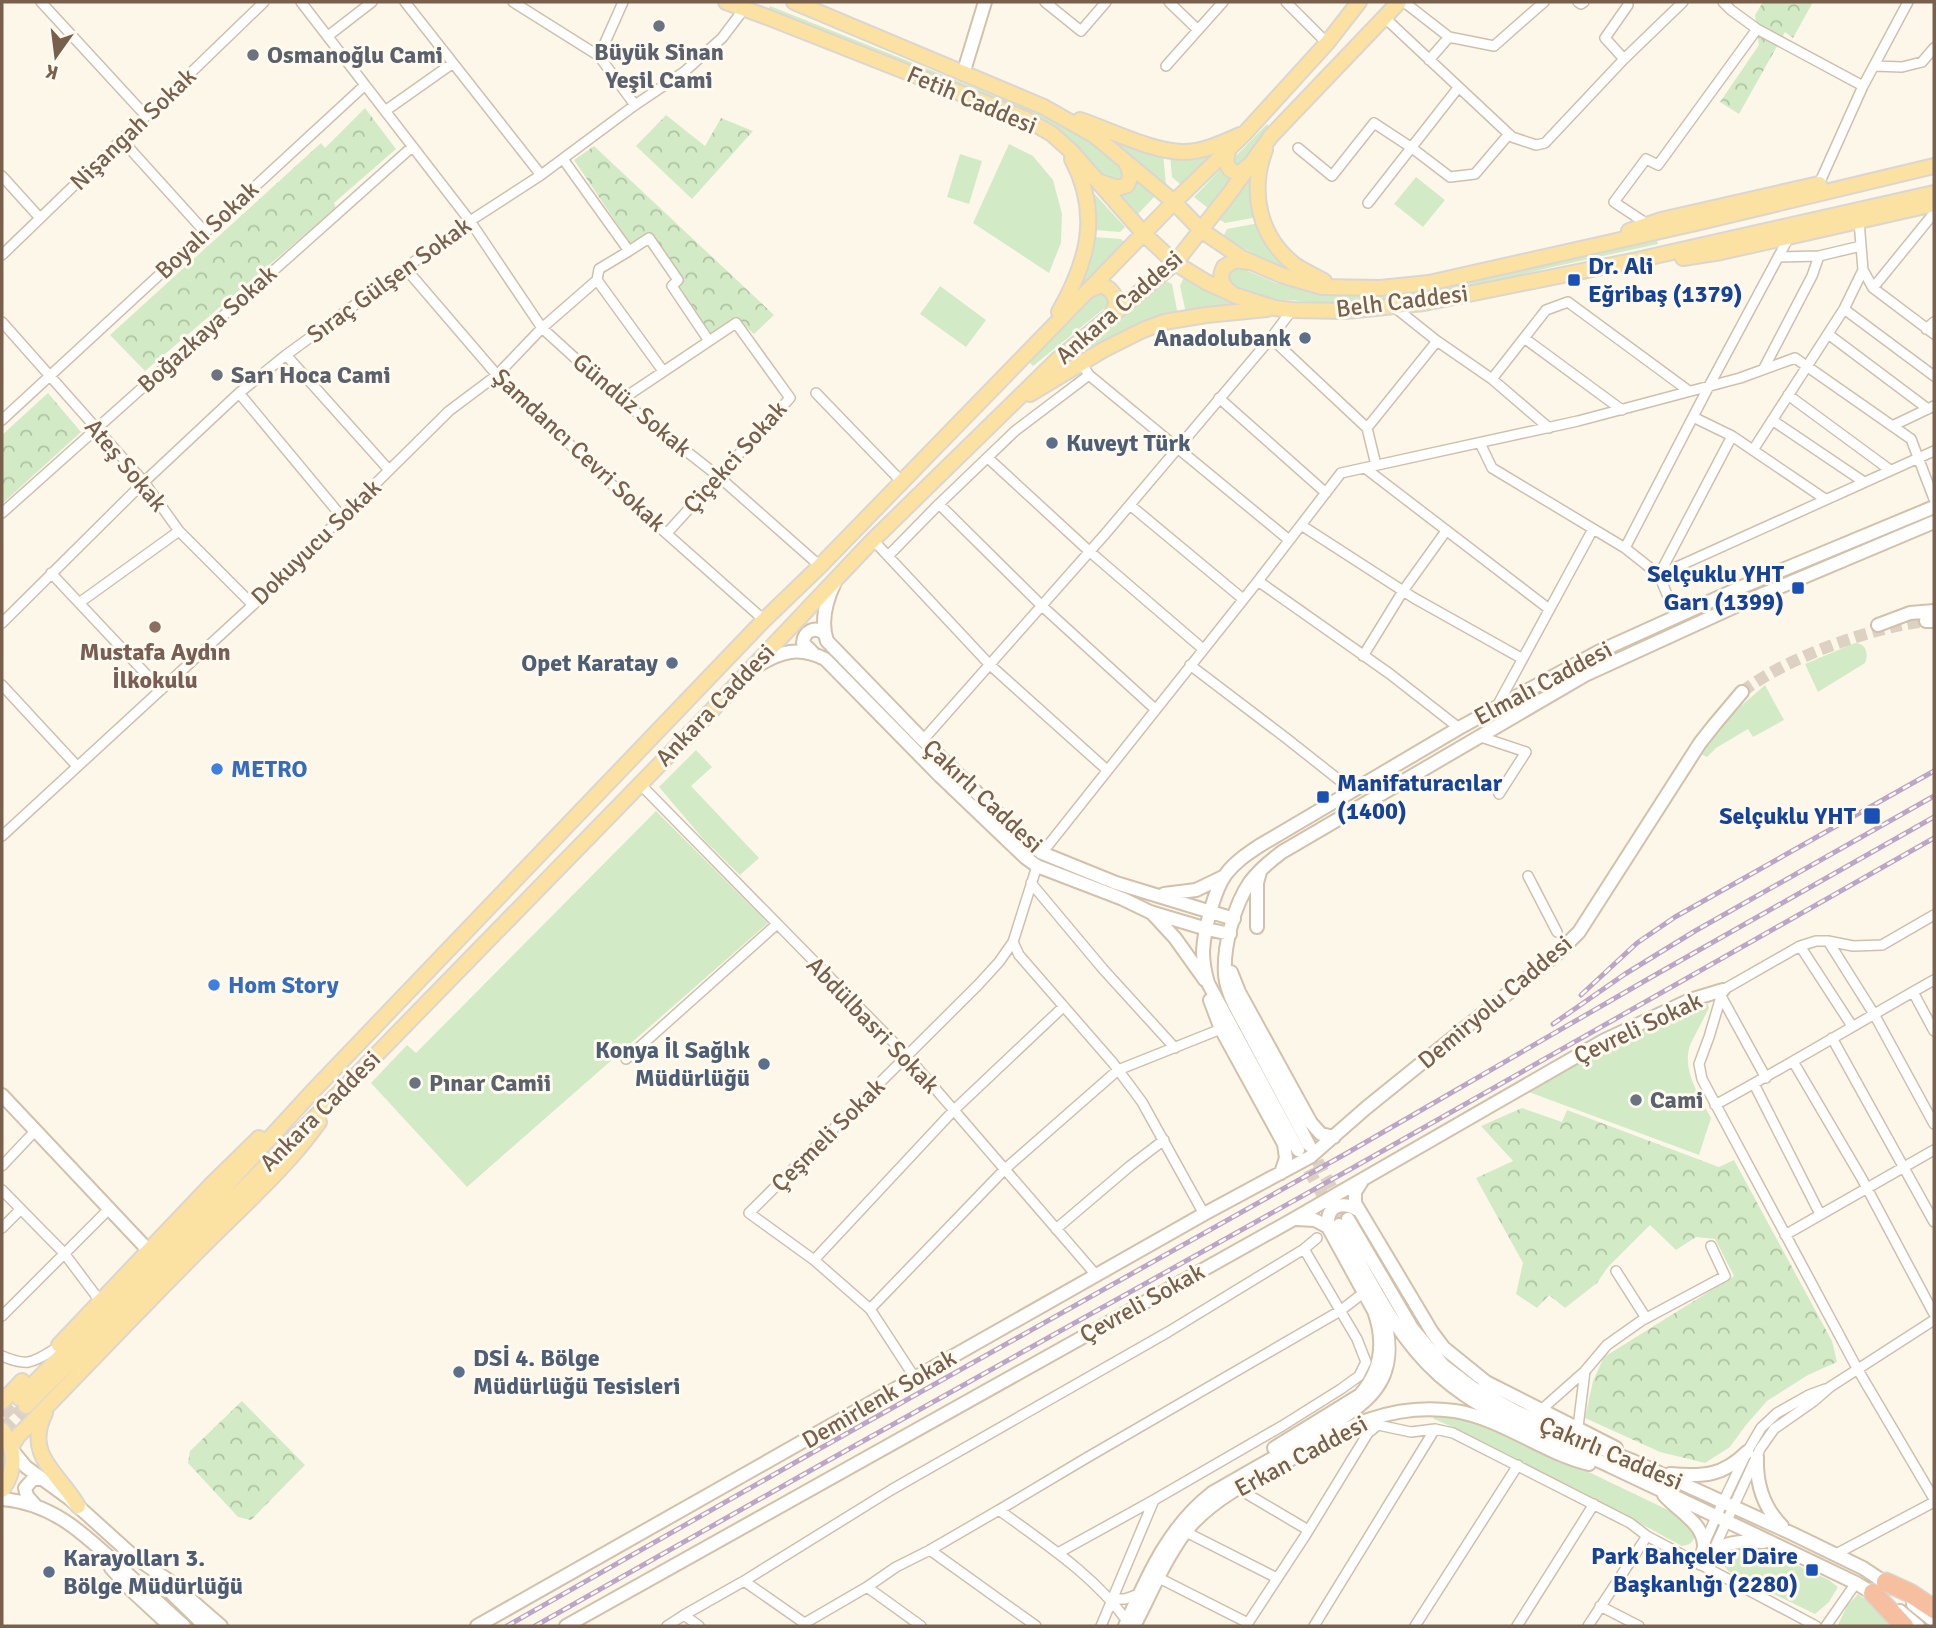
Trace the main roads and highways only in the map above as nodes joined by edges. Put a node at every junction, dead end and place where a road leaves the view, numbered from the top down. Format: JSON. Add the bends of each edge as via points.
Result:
{"nodes":[{"id":1,"x":726,"y":2,"type":"edge"},
{"id":2,"x":794,"y":2,"type":"edge"},
{"id":3,"x":985,"y":2,"type":"edge"},
{"id":4,"x":1359,"y":2,"type":"edge"},
{"id":5,"x":1402,"y":2,"type":"edge"},
{"id":6,"x":963,"y":74,"type":"junction"},
{"id":7,"x":1053,"y":111,"type":"junction"},
{"id":8,"x":1245,"y":133,"type":"junction"},
{"id":9,"x":1271,"y":136,"type":"junction"},
{"id":10,"x":1065,"y":146,"type":"junction"},
{"id":11,"x":1228,"y":152,"type":"junction"},
{"id":12,"x":1934,"y":157,"type":"edge"},
{"id":13,"x":1125,"y":161,"type":"junction"},
{"id":14,"x":1248,"y":166,"type":"junction"},
{"id":15,"x":1934,"y":166,"type":"edge"},
{"id":16,"x":1096,"y":179,"type":"junction"},
{"id":17,"x":1934,"y":193,"type":"edge"},
{"id":18,"x":1174,"y":202,"type":"junction"},
{"id":19,"x":1934,"y":204,"type":"edge"},
{"id":20,"x":1201,"y":230,"type":"junction"},
{"id":21,"x":1144,"y":233,"type":"junction"},
{"id":22,"x":1613,"y":241,"type":"junction"},
{"id":23,"x":1637,"y":260,"type":"junction"},
{"id":24,"x":1251,"y":262,"type":"junction"},
{"id":25,"x":1175,"y":263,"type":"junction"},
{"id":26,"x":1340,"y":288,"type":"junction"},
{"id":27,"x":1087,"y":292,"type":"junction"},
{"id":28,"x":1234,"y":295,"type":"junction"},
{"id":29,"x":1275,"y":308,"type":"junction"},
{"id":30,"x":1110,"y":316,"type":"junction"},
{"id":31,"x":1048,"y":331,"type":"junction"},
{"id":32,"x":1005,"y":409,"type":"junction"},
{"id":33,"x":1934,"y":507,"type":"edge"},
{"id":34,"x":1934,"y":522,"type":"edge"},
{"id":35,"x":837,"y":578,"type":"junction"},
{"id":36,"x":1932,"y":618,"type":"edge"},
{"id":37,"x":1878,"y":625,"type":"dead end"},
{"id":38,"x":825,"y":634,"type":"junction"},
{"id":39,"x":813,"y":653,"type":"junction"},
{"id":40,"x":745,"y":674,"type":"junction"},
{"id":41,"x":1742,"y":692,"type":"tunnel mouth"},
{"id":42,"x":1261,"y":869,"type":"junction"},
{"id":43,"x":1223,"y":877,"type":"junction"},
{"id":44,"x":1152,"y":894,"type":"junction"},
{"id":45,"x":1150,"y":912,"type":"junction"},
{"id":46,"x":1211,"y":912,"type":"junction"},
{"id":47,"x":1234,"y":919,"type":"junction"},
{"id":48,"x":1257,"y":927,"type":"dead end"},
{"id":49,"x":1207,"y":929,"type":"junction"},
{"id":50,"x":1228,"y":940,"type":"junction"},
{"id":51,"x":1208,"y":984,"type":"junction"},
{"id":52,"x":1722,"y":993,"type":"road end"},
{"id":53,"x":313,"y":1091,"type":"junction"},
{"id":54,"x":340,"y":1092,"type":"junction"},
{"id":55,"x":2,"y":1095,"type":"edge"},
{"id":56,"x":1334,"y":1137,"type":"junction"},
{"id":57,"x":1281,"y":1173,"type":"junction"},
{"id":58,"x":1365,"y":1178,"type":"junction"},
{"id":59,"x":1358,"y":1210,"type":"junction"},
{"id":60,"x":1292,"y":1220,"type":"junction"},
{"id":61,"x":1338,"y":1224,"type":"junction"},
{"id":62,"x":149,"y":1251,"type":"junction"},
{"id":63,"x":1370,"y":1279,"type":"junction"},
{"id":64,"x":53,"y":1401,"type":"junction"},
{"id":65,"x":2,"y":1402,"type":"tunnel mouth"},
{"id":66,"x":2,"y":1430,"type":"edge"},
{"id":67,"x":11,"y":1449,"type":"junction"},
{"id":68,"x":1633,"y":1461,"type":"junction"},
{"id":69,"x":1610,"y":1466,"type":"junction"},
{"id":70,"x":1663,"y":1474,"type":"junction"},
{"id":71,"x":42,"y":1479,"type":"junction"},
{"id":72,"x":1657,"y":1489,"type":"junction"},
{"id":73,"x":2,"y":1490,"type":"edge"},
{"id":74,"x":1212,"y":1493,"type":"junction"},
{"id":75,"x":2,"y":1499,"type":"edge"},
{"id":76,"x":35,"y":1506,"type":"junction"},
{"id":77,"x":78,"y":1506,"type":"junction"},
{"id":78,"x":1793,"y":1534,"type":"junction"},
{"id":79,"x":90,"y":1540,"type":"junction"},
{"id":80,"x":1769,"y":1542,"type":"junction"},
{"id":81,"x":132,"y":1555,"type":"junction"},
{"id":82,"x":1880,"y":1587,"type":"junction"},
{"id":83,"x":1934,"y":1609,"type":"edge"},
{"id":84,"x":1934,"y":1621,"type":"edge"},
{"id":85,"x":1129,"y":1624,"type":"edge"},
{"id":86,"x":170,"y":1626,"type":"edge"},
{"id":87,"x":184,"y":1626,"type":"edge"},
{"id":88,"x":205,"y":1626,"type":"edge"},
{"id":89,"x":221,"y":1626,"type":"edge"},
{"id":90,"x":477,"y":1626,"type":"edge"},
{"id":91,"x":568,"y":1626,"type":"edge"},
{"id":92,"x":1904,"y":1626,"type":"edge"},
{"id":93,"x":1918,"y":1626,"type":"edge"}],
"edges":[{"from":1,"to":10,"type":"main road","name":"Fetih Caddesi","via":[[1026,119]]},
{"from":2,"to":6,"type":"main road","name":"Fetih Caddesi"},
{"from":3,"to":6,"type":"main road"},
{"from":4,"to":8,"type":"main road","name":"Ankara Caddesi"},
{"from":5,"to":9,"type":"main road","name":"Ankara Caddesi"},
{"from":6,"to":7,"type":"main road","name":"Fetih Caddesi"},
{"from":7,"to":8,"type":"main road","via":[[1176,151],[1202,150]]},
{"from":7,"to":13,"type":"main road","name":"Fetih Caddesi"},
{"from":8,"to":11,"type":"main road","name":"Ankara Caddesi"},
{"from":9,"to":14,"type":"main road","name":"Ankara Caddesi"},
{"from":9,"to":26,"type":"main road","via":[[1257,186],[1264,225],[1282,253],[1297,266]]},
{"from":10,"to":16,"type":"main road","name":"Fetih Caddesi"},
{"from":10,"to":31,"type":"main road","via":[[1085,187],[1089,221],[1075,283]]},
{"from":11,"to":14,"type":"main road","via":[[1229,169],[1240,173]]},
{"from":11,"to":18,"type":"main road","name":"Ankara Caddesi"},
{"from":12,"to":22,"type":"main road","name":"Belh Caddesi","via":[[1647,223]]},
{"from":13,"to":16,"type":"main road","via":[[1130,172],[1127,185],[1111,187]]},
{"from":13,"to":18,"type":"main road","name":"Fetih Caddesi"},
{"from":14,"to":20,"type":"main road","name":"Ankara Caddesi"},
{"from":15,"to":22,"type":"main road","name":"Belh Caddesi"},
{"from":16,"to":21,"type":"main road","name":"Fetih Caddesi"},
{"from":17,"to":23,"type":"main road","name":"Belh Caddesi"},
{"from":18,"to":20,"type":"main road","name":"Fetih Caddesi"},
{"from":18,"to":21,"type":"main road","name":"Ankara Caddesi"},
{"from":19,"to":23,"type":"main road","name":"Belh Caddesi","via":[[1705,255]]},
{"from":20,"to":24,"type":"main road","name":"Belh Caddesi"},
{"from":20,"to":25,"type":"main road","name":"Ankara Caddesi"},
{"from":21,"to":25,"type":"main road","name":"Fetih Caddesi"},
{"from":21,"to":27,"type":"main road","name":"Ankara Caddesi"},
{"from":22,"to":26,"type":"main road","name":"Belh Caddesi","via":[[1430,283]]},
{"from":23,"to":29,"type":"main road","name":"Belh Caddesi","via":[[1424,303],[1346,311]]},
{"from":24,"to":26,"type":"main road","name":"Belh Caddesi","via":[[1295,279]]},
{"from":24,"to":28,"type":"main road","via":[[1236,260],[1224,267],[1223,285]]},
{"from":25,"to":28,"type":"main road","name":"Belh Caddesi"},
{"from":25,"to":30,"type":"main road","name":"Ankara Caddesi"},
{"from":27,"to":30,"type":"main road","via":[[1098,286],[1110,289],[1116,302]]},
{"from":27,"to":31,"type":"main road","name":"Ankara Caddesi"},
{"from":28,"to":29,"type":"main road","name":"Belh Caddesi"},
{"from":29,"to":32,"type":"main road","via":[[1164,322],[1123,340],[1085,369]]},
{"from":30,"to":32,"type":"main road","name":"Ankara Caddesi"},
{"from":31,"to":53,"type":"main road","name":"Ankara Caddesi"},
{"from":32,"to":35,"type":"main road","name":"Ankara Caddesi"},
{"from":33,"to":43,"type":"main road","name":"Elmalı Caddesi","via":[[1598,652],[1259,846]]},
{"from":34,"to":42,"type":"main road","name":"Elmalı Caddesi","via":[[1585,675],[1282,852]]},
{"from":35,"to":38,"type":"main road","via":[[826,608]]},
{"from":35,"to":40,"type":"main road","name":"Ankara Caddesi"},
{"from":36,"to":37,"type":"main road","via":[[1910,613]]},
{"from":38,"to":39,"type":"main road","via":[[815,629],[804,637],[803,643]]},
{"from":38,"to":44,"type":"main road","name":"Çakırlı Caddesi","via":[[834,650],[1029,844]]},
{"from":39,"to":40,"type":"main road","via":[[771,657]]},
{"from":39,"to":45,"type":"main road","name":"Çakırlı Caddesi","via":[[825,659],[1026,858]]},
{"from":40,"to":54,"type":"main road","name":"Ankara Caddesi"},
{"from":41,"to":56,"type":"main road","name":"Demiryolu Caddesi","via":[[1692,755],[1579,932]]},
{"from":42,"to":47,"type":"main road","name":"Elmalı Caddesi","via":[[1246,888]]},
{"from":42,"to":48,"type":"main road"},
{"from":43,"to":44,"type":"main road","via":[[1196,890]]},
{"from":43,"to":46,"type":"main road","name":"Elmalı Caddesi"},
{"from":44,"to":46,"type":"main road","name":"Çakırlı Caddesi"},
{"from":45,"to":49,"type":"main road","name":"Çakırlı Caddesi"},
{"from":45,"to":51,"type":"main road"},
{"from":46,"to":47,"type":"main road","name":"Çakırlı Caddesi"},
{"from":46,"to":49,"type":"main road","name":"Elmalı Caddesi"},
{"from":47,"to":50,"type":"main road","name":"Elmalı Caddesi"},
{"from":49,"to":50,"type":"main road","name":"Çakırlı Caddesi"},
{"from":49,"to":51,"type":"main road","via":[[1203,954]]},
{"from":50,"to":51,"type":"main road","via":[[1225,974],[1231,997],[1304,1147]]},
{"from":50,"to":56,"type":"main road","via":[[1239,992],[1311,1123],[1321,1134]]},
{"from":51,"to":57,"type":"main road","via":[[1221,1029],[1284,1144]]},
{"from":52,"to":58,"type":"main road","name":"Çevreli Sokak","via":[[1690,1000],[1603,1041]]},
{"from":53,"to":54,"type":"main road","name":"Ankara Caddesi","via":[[23,1402]]},
{"from":53,"to":62,"type":"main road","via":[[240,1156]]},
{"from":54,"to":64,"type":"main road","via":[[271,1178]]},
{"from":55,"to":62,"type":"main road"},
{"from":56,"to":57,"type":"main road","name":"Demiryolu Caddesi"},
{"from":57,"to":90,"type":"main road","name":"Demirlenk Sokak"},
{"from":58,"to":59,"type":"main road","via":[[1355,1192]]},
{"from":58,"to":60,"type":"main road","name":"Çevreli Sokak"},
{"from":59,"to":61,"type":"main road","via":[[1337,1206],[1329,1214]]},
{"from":59,"to":68,"type":"main road","via":[[1444,1348],[1486,1381],[1609,1443]]},
{"from":60,"to":61,"type":"main road"},
{"from":60,"to":91,"type":"main road","name":"Çevreli Sokak"},
{"from":61,"to":63,"type":"main road","name":"Çakırlı Caddesi"},
{"from":61,"to":68,"type":"main road","name":"Çakırlı Caddesi","via":[[1412,1328],[1458,1378],[1487,1398]]},
{"from":61,"to":74,"type":"main road","via":[[1378,1323],[1376,1371],[1349,1403],[1245,1466]]},
{"from":62,"to":65,"type":"main road"},
{"from":63,"to":69,"type":"main road","name":"Çakırlı Caddesi","via":[[1403,1334],[1452,1386],[1497,1415]]},
{"from":63,"to":74,"type":"main road","name":"Erkan Caddesi","via":[[1389,1344],[1378,1387],[1344,1417]]},
{"from":64,"to":67,"type":"main road"},
{"from":64,"to":77,"type":"main road","via":[[40,1425],[38,1446]]},
{"from":66,"to":67,"type":"main road"},
{"from":67,"to":71,"type":"main road"},
{"from":67,"to":73,"type":"main road","via":[[11,1474]]},
{"from":68,"to":70,"type":"main road","name":"Çakırlı Caddesi"},
{"from":69,"to":72,"type":"main road","name":"Çakırlı Caddesi"},
{"from":69,"to":85,"type":"main road","name":"Erkan Caddesi","via":[[1573,1459],[1454,1411],[1423,1409],[1358,1423],[1213,1503],[1186,1532]]},
{"from":70,"to":78,"type":"main road","name":"Çakırlı Caddesi"},
{"from":70,"to":78,"type":"main road","via":[[1721,1471],[1752,1455],[1771,1515]]},
{"from":71,"to":76,"type":"main road","via":[[33,1479],[25,1488]]},
{"from":71,"to":77,"type":"main road"},
{"from":72,"to":80,"type":"main road","name":"Çakırlı Caddesi"},
{"from":72,"to":80,"type":"main road","via":[[1698,1527],[1708,1548]]},
{"from":74,"to":85,"type":"main road","name":"Erkan Caddesi","via":[[1177,1527],[1158,1555]]},
{"from":75,"to":76,"type":"main road"},
{"from":76,"to":79,"type":"main road"},
{"from":77,"to":81,"type":"main road"},
{"from":78,"to":82,"type":"main road","name":"Çakırlı Caddesi","via":[[1836,1554]]},
{"from":79,"to":86,"type":"main road","via":[[116,1574]]},
{"from":79,"to":87,"type":"main road"},
{"from":80,"to":82,"type":"main road","name":"Çakırlı Caddesi","via":[[1856,1583]]},
{"from":81,"to":88,"type":"main road"},
{"from":81,"to":89,"type":"main road"},
{"from":82,"to":83,"type":"highway","via":[[1910,1593]]},
{"from":82,"to":84,"type":"main road","name":"Çakırlı Caddesi"},
{"from":82,"to":92,"type":"highway"},
{"from":82,"to":93,"type":"main road","name":"Çakırlı Caddesi","via":[[1893,1606]]}]}
